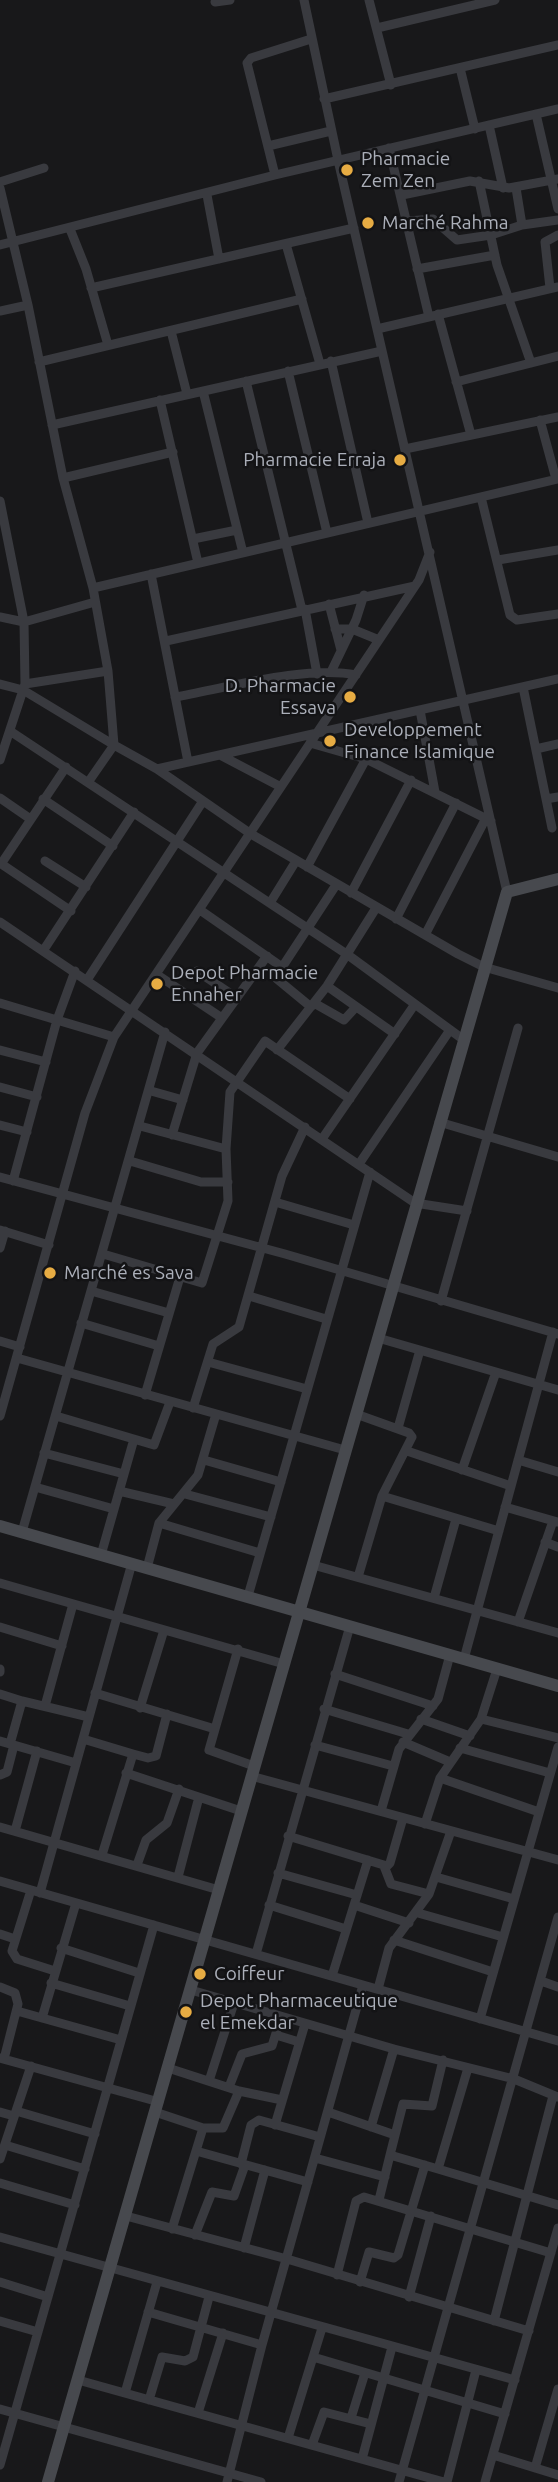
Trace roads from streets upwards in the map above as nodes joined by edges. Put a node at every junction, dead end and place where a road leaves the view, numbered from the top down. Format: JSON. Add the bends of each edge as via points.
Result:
{"nodes":[{"id":1,"x":230,"y":0,"type":"edge"},
{"id":2,"x":304,"y":0,"type":"edge"},
{"id":3,"x":369,"y":0,"type":"edge"},
{"id":4,"x":495,"y":0,"type":"edge"},
{"id":5,"x":215,"y":2,"type":"dead end"},
{"id":6,"x":377,"y":28,"type":"junction"},
{"id":7,"x":311,"y":40,"type":"junction"},
{"id":8,"x":558,"y":45,"type":"edge"},
{"id":9,"x":460,"y":68,"type":"junction"},
{"id":10,"x":391,"y":85,"type":"junction"},
{"id":11,"x":324,"y":99,"type":"junction"},
{"id":12,"x":558,"y":109,"type":"edge"},
{"id":13,"x":536,"y":114,"type":"junction"},
{"id":14,"x":489,"y":125,"type":"junction"},
{"id":15,"x":475,"y":129,"type":"junction"},
{"id":16,"x":331,"y":131,"type":"junction"},
{"id":17,"x":268,"y":146,"type":"junction"},
{"id":18,"x":389,"y":148,"type":"junction"},
{"id":19,"x":558,"y":155,"type":"edge"},
{"id":20,"x":545,"y":158,"type":"junction"},
{"id":21,"x":338,"y":160,"type":"junction"},
{"id":22,"x":44,"y":168,"type":"dead end"},
{"id":23,"x":275,"y":175,"type":"junction"},
{"id":24,"x":555,"y":180,"type":"edge"},
{"id":25,"x":479,"y":181,"type":"junction"},
{"id":26,"x":0,"y":182,"type":"edge"},
{"id":27,"x":0,"y":188,"type":"edge"},
{"id":28,"x":503,"y":188,"type":"junction"},
{"id":29,"x":516,"y":188,"type":"junction"},
{"id":30,"x":207,"y":195,"type":"junction"},
{"id":31,"x":402,"y":195,"type":"junction"},
{"id":32,"x":558,"y":209,"type":"edge"},
{"id":33,"x":558,"y":220,"type":"edge"},
{"id":34,"x":408,"y":221,"type":"junction"},
{"id":35,"x":522,"y":225,"type":"junction"},
{"id":36,"x":354,"y":228,"type":"junction"},
{"id":37,"x":70,"y":229,"type":"junction"},
{"id":38,"x":491,"y":235,"type":"junction"},
{"id":39,"x":558,"y":235,"type":"edge"},
{"id":40,"x":14,"y":242,"type":"junction"},
{"id":41,"x":286,"y":244,"type":"junction"},
{"id":42,"x":0,"y":245,"type":"edge"},
{"id":43,"x":495,"y":255,"type":"junction"},
{"id":44,"x":219,"y":259,"type":"junction"},
{"id":45,"x":417,"y":269,"type":"junction"},
{"id":46,"x":91,"y":288,"type":"junction"},
{"id":47,"x":554,"y":288,"type":"edge"},
{"id":48,"x":508,"y":298,"type":"junction"},
{"id":49,"x":302,"y":299,"type":"junction"},
{"id":50,"x":28,"y":305,"type":"junction"},
{"id":51,"x":0,"y":312,"type":"edge"},
{"id":52,"x":434,"y":316,"type":"junction"},
{"id":53,"x":377,"y":329,"type":"junction"},
{"id":54,"x":172,"y":331,"type":"junction"},
{"id":55,"x":108,"y":345,"type":"junction"},
{"id":56,"x":382,"y":351,"type":"junction"},
{"id":57,"x":558,"y":356,"type":"edge"},
{"id":58,"x":331,"y":361,"type":"junction"},
{"id":59,"x":39,"y":362,"type":"junction"},
{"id":60,"x":531,"y":363,"type":"junction"},
{"id":61,"x":320,"y":364,"type":"junction"},
{"id":62,"x":288,"y":371,"type":"junction"},
{"id":63,"x":246,"y":381,"type":"junction"},
{"id":64,"x":456,"y":382,"type":"junction"},
{"id":65,"x":203,"y":391,"type":"junction"},
{"id":66,"x":187,"y":394,"type":"junction"},
{"id":67,"x":160,"y":400,"type":"junction"},
{"id":68,"x":558,"y":416,"type":"edge"},
{"id":69,"x":540,"y":420,"type":"junction"},
{"id":70,"x":52,"y":425,"type":"junction"},
{"id":71,"x":471,"y":435,"type":"junction"},
{"id":72,"x":405,"y":449,"type":"junction"},
{"id":73,"x":173,"y":452,"type":"junction"},
{"id":74,"x":63,"y":478,"type":"junction"},
{"id":75,"x":557,"y":479,"type":"edge"},
{"id":76,"x":481,"y":497,"type":"junction"},
{"id":77,"x":0,"y":501,"type":"edge"},
{"id":78,"x":420,"y":511,"type":"junction"},
{"id":79,"x":2,"y":523,"type":"edge"},
{"id":80,"x":369,"y":523,"type":"junction"},
{"id":81,"x":237,"y":530,"type":"junction"},
{"id":82,"x":327,"y":533,"type":"junction"},
{"id":83,"x":193,"y":539,"type":"junction"},
{"id":84,"x":286,"y":542,"type":"junction"},
{"id":85,"x":558,"y":550,"type":"edge"},
{"id":86,"x":430,"y":552,"type":"junction"},
{"id":87,"x":243,"y":553,"type":"junction"},
{"id":88,"x":498,"y":561,"type":"junction"},
{"id":89,"x":198,"y":563,"type":"junction"},
{"id":90,"x":151,"y":574,"type":"junction"},
{"id":91,"x":415,"y":586,"type":"junction"},
{"id":92,"x":93,"y":588,"type":"junction"},
{"id":93,"x":364,"y":595,"type":"junction"},
{"id":94,"x":95,"y":602,"type":"junction"},
{"id":95,"x":329,"y":604,"type":"junction"},
{"id":96,"x":304,"y":610,"type":"junction"},
{"id":97,"x":558,"y":614,"type":"edge"},
{"id":98,"x":0,"y":617,"type":"edge"},
{"id":99,"x":24,"y":622,"type":"junction"},
{"id":100,"x":335,"y":629,"type":"junction"},
{"id":101,"x":352,"y":629,"type":"junction"},
{"id":102,"x":379,"y":640,"type":"junction"},
{"id":103,"x":166,"y":641,"type":"junction"},
{"id":104,"x":341,"y":650,"type":"junction"},
{"id":105,"x":108,"y":671,"type":"junction"},
{"id":106,"x":331,"y":672,"type":"junction"},
{"id":107,"x":317,"y":674,"type":"junction"},
{"id":108,"x":356,"y":675,"type":"junction"},
{"id":109,"x":558,"y":679,"type":"edge"},
{"id":110,"x":0,"y":684,"type":"edge"},
{"id":111,"x":24,"y":687,"type":"junction"},
{"id":112,"x":523,"y":687,"type":"junction"},
{"id":113,"x":175,"y":697,"type":"junction"},
{"id":114,"x":463,"y":701,"type":"junction"},
{"id":115,"x":420,"y":710,"type":"junction"},
{"id":116,"x":10,"y":731,"type":"junction"},
{"id":117,"x":317,"y":733,"type":"junction"},
{"id":118,"x":310,"y":743,"type":"junction"},
{"id":119,"x":558,"y":744,"type":"edge"},
{"id":120,"x":114,"y":745,"type":"junction"},
{"id":121,"x":3,"y":747,"type":"edge"},
{"id":122,"x":536,"y":749,"type":"junction"},
{"id":123,"x":220,"y":755,"type":"junction"},
{"id":124,"x":366,"y":759,"type":"junction"},
{"id":125,"x":0,"y":760,"type":"edge"},
{"id":126,"x":188,"y":762,"type":"junction"},
{"id":127,"x":66,"y":767,"type":"junction"},
{"id":128,"x":157,"y":768,"type":"junction"},
{"id":129,"x":411,"y":780,"type":"junction"},
{"id":130,"x":89,"y":781,"type":"junction"},
{"id":131,"x":281,"y":787,"type":"junction"},
{"id":132,"x":435,"y":792,"type":"junction"},
{"id":133,"x":0,"y":797,"type":"edge"},
{"id":134,"x":558,"y":797,"type":"edge"},
{"id":135,"x":43,"y":799,"type":"junction"},
{"id":136,"x":546,"y":799,"type":"junction"},
{"id":137,"x":203,"y":801,"type":"junction"},
{"id":138,"x":456,"y":803,"type":"junction"},
{"id":139,"x":134,"y":812,"type":"junction"},
{"id":140,"x":29,"y":818,"type":"junction"},
{"id":141,"x":488,"y":820,"type":"junction"},
{"id":142,"x":552,"y":828,"type":"dead end"},
{"id":143,"x":251,"y":834,"type":"junction"},
{"id":144,"x":176,"y":840,"type":"junction"},
{"id":145,"x":113,"y":846,"type":"junction"},
{"id":146,"x":45,"y":861,"type":"dead end"},
{"id":147,"x":296,"y":861,"type":"junction"},
{"id":148,"x":0,"y":863,"type":"edge"},
{"id":149,"x":307,"y":867,"type":"junction"},
{"id":150,"x":225,"y":872,"type":"junction"},
{"id":151,"x":558,"y":879,"type":"edge"},
{"id":152,"x":336,"y":885,"type":"junction"},
{"id":153,"x":86,"y":887,"type":"junction"},
{"id":154,"x":507,"y":892,"type":"junction"},
{"id":155,"x":351,"y":893,"type":"junction"},
{"id":156,"x":270,"y":903,"type":"junction"},
{"id":157,"x":376,"y":908,"type":"junction"},
{"id":158,"x":200,"y":910,"type":"junction"},
{"id":159,"x":71,"y":911,"type":"junction"},
{"id":160,"x":396,"y":919,"type":"junction"},
{"id":161,"x":0,"y":924,"type":"edge"},
{"id":162,"x":307,"y":929,"type":"junction"},
{"id":163,"x":425,"y":935,"type":"junction"},
{"id":164,"x":43,"y":951,"type":"junction"},
{"id":165,"x":348,"y":955,"type":"junction"},
{"id":166,"x":267,"y":956,"type":"junction"},
{"id":167,"x":282,"y":967,"type":"junction"},
{"id":168,"x":484,"y":967,"type":"junction"},
{"id":169,"x":75,"y":971,"type":"junction"},
{"id":170,"x":197,"y":971,"type":"dead end"},
{"id":171,"x":156,"y":974,"type":"junction"},
{"id":172,"x":88,"y":979,"type":"junction"},
{"id":173,"x":327,"y":986,"type":"junction"},
{"id":174,"x":558,"y":988,"type":"edge"},
{"id":175,"x":237,"y":998,"type":"junction"},
{"id":176,"x":0,"y":1003,"type":"edge"},
{"id":177,"x":415,"y":1004,"type":"junction"},
{"id":178,"x":312,"y":1005,"type":"junction"},
{"id":179,"x":356,"y":1007,"type":"junction"},
{"id":180,"x":132,"y":1009,"type":"junction"},
{"id":181,"x":222,"y":1018,"type":"junction"},
{"id":182,"x":58,"y":1020,"type":"junction"},
{"id":183,"x":518,"y":1027,"type":"dead end"},
{"id":184,"x":450,"y":1030,"type":"junction"},
{"id":185,"x":165,"y":1031,"type":"junction"},
{"id":186,"x":394,"y":1034,"type":"junction"},
{"id":187,"x":114,"y":1037,"type":"junction"},
{"id":188,"x":464,"y":1040,"type":"junction"},
{"id":189,"x":0,"y":1050,"type":"edge"},
{"id":190,"x":277,"y":1050,"type":"junction"},
{"id":191,"x":197,"y":1053,"type":"junction"},
{"id":192,"x":46,"y":1062,"type":"junction"},
{"id":193,"x":235,"y":1080,"type":"junction"},
{"id":194,"x":0,"y":1087,"type":"edge"},
{"id":195,"x":151,"y":1091,"type":"junction"},
{"id":196,"x":37,"y":1097,"type":"junction"},
{"id":197,"x":350,"y":1099,"type":"junction"},
{"id":198,"x":183,"y":1100,"type":"junction"},
{"id":199,"x":439,"y":1122,"type":"junction"},
{"id":200,"x":0,"y":1125,"type":"edge"},
{"id":201,"x":141,"y":1126,"type":"junction"},
{"id":202,"x":304,"y":1127,"type":"junction"},
{"id":203,"x":27,"y":1132,"type":"junction"},
{"id":204,"x":172,"y":1135,"type":"junction"},
{"id":205,"x":487,"y":1136,"type":"junction"},
{"id":206,"x":322,"y":1139,"type":"junction"},
{"id":207,"x":226,"y":1149,"type":"junction"},
{"id":208,"x":558,"y":1157,"type":"edge"},
{"id":209,"x":130,"y":1161,"type":"junction"},
{"id":210,"x":359,"y":1164,"type":"junction"},
{"id":211,"x":370,"y":1172,"type":"junction"},
{"id":212,"x":0,"y":1177,"type":"edge"},
{"id":213,"x":13,"y":1181,"type":"junction"},
{"id":214,"x":228,"y":1182,"type":"junction"},
{"id":215,"x":63,"y":1196,"type":"junction"},
{"id":216,"x":275,"y":1202,"type":"junction"},
{"id":217,"x":415,"y":1203,"type":"junction"},
{"id":218,"x":113,"y":1209,"type":"junction"},
{"id":219,"x":467,"y":1211,"type":"junction"},
{"id":220,"x":354,"y":1225,"type":"junction"},
{"id":221,"x":3,"y":1230,"type":"edge"},
{"id":222,"x":218,"y":1237,"type":"junction"},
{"id":223,"x":49,"y":1245,"type":"junction"},
{"id":224,"x":0,"y":1248,"type":"edge"},
{"id":225,"x":261,"y":1248,"type":"junction"},
{"id":226,"x":103,"y":1254,"type":"junction"},
{"id":227,"x":340,"y":1271,"type":"junction"},
{"id":228,"x":180,"y":1277,"type":"junction"},
{"id":229,"x":393,"y":1288,"type":"junction"},
{"id":230,"x":91,"y":1291,"type":"junction"},
{"id":231,"x":249,"y":1296,"type":"junction"},
{"id":232,"x":441,"y":1301,"type":"junction"},
{"id":233,"x":169,"y":1313,"type":"junction"},
{"id":234,"x":326,"y":1319,"type":"junction"},
{"id":235,"x":81,"y":1323,"type":"junction"},
{"id":236,"x":556,"y":1333,"type":"edge"},
{"id":237,"x":378,"y":1338,"type":"junction"},
{"id":238,"x":0,"y":1341,"type":"edge"},
{"id":239,"x":159,"y":1346,"type":"junction"},
{"id":240,"x":20,"y":1347,"type":"junction"},
{"id":241,"x":420,"y":1350,"type":"junction"},
{"id":242,"x":17,"y":1358,"type":"junction"},
{"id":243,"x":208,"y":1362,"type":"junction"},
{"id":244,"x":496,"y":1372,"type":"junction"},
{"id":245,"x":67,"y":1374,"type":"junction"},
{"id":246,"x":539,"y":1384,"type":"junction"},
{"id":247,"x":4,"y":1388,"type":"edge"},
{"id":248,"x":307,"y":1389,"type":"junction"},
{"id":249,"x":558,"y":1390,"type":"edge"},
{"id":250,"x":145,"y":1395,"type":"junction"},
{"id":251,"x":170,"y":1402,"type":"junction"},
{"id":252,"x":193,"y":1408,"type":"junction"},
{"id":253,"x":216,"y":1414,"type":"junction"},
{"id":254,"x":356,"y":1415,"type":"junction"},
{"id":255,"x":0,"y":1416,"type":"edge"},
{"id":256,"x":56,"y":1416,"type":"junction"},
{"id":257,"x":398,"y":1429,"type":"junction"},
{"id":258,"x":294,"y":1436,"type":"junction"},
{"id":259,"x":134,"y":1439,"type":"junction"},
{"id":260,"x":345,"y":1450,"type":"junction"},
{"id":261,"x":407,"y":1451,"type":"junction"},
{"id":262,"x":44,"y":1453,"type":"junction"},
{"id":263,"x":204,"y":1460,"type":"junction"},
{"id":264,"x":518,"y":1460,"type":"junction"},
{"id":265,"x":462,"y":1470,"type":"junction"},
{"id":266,"x":558,"y":1472,"type":"edge"},
{"id":267,"x":124,"y":1474,"type":"junction"},
{"id":268,"x":281,"y":1482,"type":"junction"},
{"id":269,"x":511,"y":1486,"type":"junction"},
{"id":270,"x":35,"y":1488,"type":"junction"},
{"id":271,"x":119,"y":1491,"type":"junction"},
{"id":272,"x":185,"y":1494,"type":"junction"},
{"id":273,"x":382,"y":1496,"type":"junction"},
{"id":274,"x":174,"y":1504,"type":"junction"},
{"id":275,"x":505,"y":1507,"type":"junction"},
{"id":276,"x":114,"y":1509,"type":"junction"},
{"id":277,"x":271,"y":1517,"type":"junction"},
{"id":278,"x":456,"y":1519,"type":"junction"},
{"id":279,"x":556,"y":1521,"type":"edge"},
{"id":280,"x":159,"y":1523,"type":"junction"},
{"id":281,"x":0,"y":1526,"type":"edge"},
{"id":282,"x":499,"y":1531,"type":"junction"},
{"id":283,"x":22,"y":1532,"type":"junction"},
{"id":284,"x":545,"y":1542,"type":"junction"},
{"id":285,"x":558,"y":1547,"type":"edge"},
{"id":286,"x":260,"y":1553,"type":"junction"},
{"id":287,"x":101,"y":1555,"type":"junction"},
{"id":288,"x":132,"y":1563,"type":"junction"},
{"id":289,"x":313,"y":1564,"type":"junction"},
{"id":290,"x":147,"y":1568,"type":"junction"},
{"id":291,"x":358,"y":1577,"type":"junction"},
{"id":292,"x":0,"y":1583,"type":"edge"},
{"id":293,"x":248,"y":1596,"type":"junction"},
{"id":294,"x":434,"y":1598,"type":"junction"},
{"id":295,"x":73,"y":1604,"type":"junction"},
{"id":296,"x":298,"y":1611,"type":"junction"},
{"id":297,"x":477,"y":1611,"type":"junction"},
{"id":298,"x":117,"y":1617,"type":"junction"},
{"id":299,"x":518,"y":1622,"type":"junction"},
{"id":300,"x":350,"y":1626,"type":"junction"},
{"id":301,"x":0,"y":1628,"type":"edge"},
{"id":302,"x":164,"y":1630,"type":"junction"},
{"id":303,"x":558,"y":1633,"type":"edge"},
{"id":304,"x":62,"y":1646,"type":"junction"},
{"id":305,"x":238,"y":1649,"type":"junction"},
{"id":306,"x":450,"y":1655,"type":"junction"},
{"id":307,"x":464,"y":1659,"type":"junction"},
{"id":308,"x":284,"y":1664,"type":"junction"},
{"id":309,"x":497,"y":1668,"type":"junction"},
{"id":310,"x":335,"y":1674,"type":"junction"},
{"id":311,"x":558,"y":1686,"type":"edge"},
{"id":312,"x":95,"y":1693,"type":"junction"},
{"id":313,"x":0,"y":1694,"type":"edge"},
{"id":314,"x":22,"y":1701,"type":"junction"},
{"id":315,"x":45,"y":1706,"type":"junction"},
{"id":316,"x":433,"y":1706,"type":"junction"},
{"id":317,"x":140,"y":1708,"type":"junction"},
{"id":318,"x":324,"y":1709,"type":"junction"},
{"id":319,"x":167,"y":1714,"type":"junction"},
{"id":320,"x":89,"y":1717,"type":"junction"},
{"id":321,"x":421,"y":1719,"type":"junction"},
{"id":322,"x":481,"y":1719,"type":"junction"},
{"id":323,"x":215,"y":1729,"type":"junction"},
{"id":324,"x":470,"y":1736,"type":"junction"},
{"id":325,"x":406,"y":1738,"type":"junction"},
{"id":326,"x":558,"y":1738,"type":"edge"},
{"id":327,"x":83,"y":1739,"type":"junction"},
{"id":328,"x":0,"y":1741,"type":"edge"},
{"id":329,"x":12,"y":1745,"type":"junction"},
{"id":330,"x":315,"y":1745,"type":"junction"},
{"id":331,"x":558,"y":1747,"type":"edge"},
{"id":332,"x":460,"y":1748,"type":"junction"},
{"id":333,"x":37,"y":1751,"type":"junction"},
{"id":334,"x":133,"y":1754,"type":"junction"},
{"id":335,"x":450,"y":1762,"type":"junction"},
{"id":336,"x":76,"y":1763,"type":"junction"},
{"id":337,"x":393,"y":1766,"type":"junction"},
{"id":338,"x":252,"y":1771,"type":"junction"},
{"id":339,"x":127,"y":1773,"type":"junction"},
{"id":340,"x":550,"y":1773,"type":"junction"},
{"id":341,"x":0,"y":1776,"type":"edge"},
{"id":342,"x":440,"y":1778,"type":"junction"},
{"id":343,"x":179,"y":1789,"type":"junction"},
{"id":344,"x":302,"y":1790,"type":"junction"},
{"id":345,"x":199,"y":1797,"type":"junction"},
{"id":346,"x":241,"y":1811,"type":"junction"},
{"id":347,"x":381,"y":1811,"type":"junction"},
{"id":348,"x":539,"y":1812,"type":"junction"},
{"id":349,"x":403,"y":1818,"type":"junction"},
{"id":350,"x":425,"y":1824,"type":"junction"},
{"id":351,"x":0,"y":1827,"type":"edge"},
{"id":352,"x":15,"y":1831,"type":"junction"},
{"id":353,"x":451,"y":1831,"type":"junction"},
{"id":354,"x":288,"y":1836,"type":"junction"},
{"id":355,"x":54,"y":1842,"type":"junction"},
{"id":356,"x":527,"y":1851,"type":"junction"},
{"id":357,"x":102,"y":1855,"type":"junction"},
{"id":358,"x":368,"y":1860,"type":"junction"},
{"id":359,"x":558,"y":1860,"type":"edge"},
{"id":360,"x":137,"y":1865,"type":"junction"},
{"id":361,"x":384,"y":1866,"type":"junction"},
{"id":362,"x":278,"y":1872,"type":"junction"},
{"id":363,"x":178,"y":1877,"type":"junction"},
{"id":364,"x":436,"y":1877,"type":"junction"},
{"id":365,"x":0,"y":1881,"type":"edge"},
{"id":366,"x":219,"y":1889,"type":"junction"},
{"id":367,"x":35,"y":1891,"type":"junction"},
{"id":368,"x":429,"y":1894,"type":"junction"},
{"id":369,"x":514,"y":1899,"type":"junction"},
{"id":370,"x":355,"y":1900,"type":"junction"},
{"id":371,"x":75,"y":1903,"type":"junction"},
{"id":372,"x":269,"y":1905,"type":"junction"},
{"id":373,"x":418,"y":1913,"type":"junction"},
{"id":374,"x":558,"y":1917,"type":"edge"},
{"id":375,"x":409,"y":1923,"type":"junction"},
{"id":376,"x":154,"y":1925,"type":"junction"},
{"id":377,"x":346,"y":1929,"type":"junction"},
{"id":378,"x":0,"y":1934,"type":"edge"},
{"id":379,"x":503,"y":1937,"type":"junction"},
{"id":380,"x":15,"y":1939,"type":"junction"},
{"id":381,"x":205,"y":1940,"type":"junction"},
{"id":382,"x":394,"y":1940,"type":"junction"},
{"id":383,"x":61,"y":1948,"type":"junction"},
{"id":384,"x":256,"y":1954,"type":"junction"},
{"id":385,"x":55,"y":1971,"type":"junction"},
{"id":386,"x":493,"y":1972,"type":"junction"},
{"id":387,"x":139,"y":1973,"type":"junction"},
{"id":388,"x":332,"y":1976,"type":"junction"},
{"id":389,"x":541,"y":1981,"type":"junction"},
{"id":390,"x":51,"y":1983,"type":"junction"},
{"id":391,"x":363,"y":1985,"type":"junction"},
{"id":392,"x":0,"y":1987,"type":"edge"},
{"id":393,"x":558,"y":1987,"type":"edge"},
{"id":394,"x":378,"y":1989,"type":"junction"},
{"id":395,"x":191,"y":1990,"type":"junction"},
{"id":396,"x":234,"y":2003,"type":"junction"},
{"id":397,"x":130,"y":2006,"type":"junction"},
{"id":398,"x":16,"y":2011,"type":"junction"},
{"id":399,"x":281,"y":2017,"type":"junction"},
{"id":400,"x":42,"y":2018,"type":"junction"},
{"id":401,"x":480,"y":2019,"type":"junction"},
{"id":402,"x":305,"y":2024,"type":"junction"},
{"id":403,"x":527,"y":2032,"type":"junction"},
{"id":404,"x":276,"y":2035,"type":"junction"},
{"id":405,"x":349,"y":2036,"type":"junction"},
{"id":406,"x":121,"y":2040,"type":"junction"},
{"id":407,"x":558,"y":2041,"type":"edge"},
{"id":408,"x":299,"y":2042,"type":"junction"},
{"id":409,"x":394,"y":2049,"type":"junction"},
{"id":410,"x":2,"y":2058,"type":"edge"},
{"id":411,"x":443,"y":2060,"type":"junction"},
{"id":412,"x":31,"y":2066,"type":"junction"},
{"id":413,"x":168,"y":2068,"type":"junction"},
{"id":414,"x":468,"y":2068,"type":"junction"},
{"id":415,"x":514,"y":2079,"type":"junction"},
{"id":416,"x":209,"y":2081,"type":"junction"},
{"id":417,"x":229,"y":2087,"type":"junction"},
{"id":418,"x":108,"y":2088,"type":"junction"},
{"id":419,"x":239,"y":2091,"type":"junction"},
{"id":420,"x":555,"y":2096,"type":"edge"},
{"id":421,"x":282,"y":2100,"type":"junction"},
{"id":422,"x":157,"y":2107,"type":"junction"},
{"id":423,"x":0,"y":2112,"type":"edge"},
{"id":424,"x":328,"y":2112,"type":"junction"},
{"id":425,"x":15,"y":2113,"type":"junction"},
{"id":426,"x":275,"y":2125,"type":"junction"},
{"id":427,"x":371,"y":2127,"type":"junction"},
{"id":428,"x":203,"y":2129,"type":"junction"},
{"id":429,"x":95,"y":2134,"type":"junction"},
{"id":430,"x":395,"y":2136,"type":"junction"},
{"id":431,"x":320,"y":2137,"type":"junction"},
{"id":432,"x":5,"y":2145,"type":"junction"},
{"id":433,"x":196,"y":2151,"type":"junction"},
{"id":434,"x":390,"y":2155,"type":"junction"},
{"id":435,"x":315,"y":2158,"type":"junction"},
{"id":436,"x":0,"y":2159,"type":"edge"},
{"id":437,"x":243,"y":2164,"type":"junction"},
{"id":438,"x":425,"y":2165,"type":"junction"},
{"id":439,"x":85,"y":2169,"type":"junction"},
{"id":440,"x":438,"y":2169,"type":"junction"},
{"id":441,"x":265,"y":2170,"type":"junction"},
{"id":442,"x":385,"y":2177,"type":"junction"},
{"id":443,"x":308,"y":2182,"type":"junction"},
{"id":444,"x":0,"y":2183,"type":"edge"},
{"id":445,"x":485,"y":2184,"type":"junction"},
{"id":446,"x":526,"y":2196,"type":"junction"},
{"id":447,"x":379,"y":2200,"type":"junction"},
{"id":448,"x":75,"y":2205,"type":"junction"},
{"id":449,"x":558,"y":2205,"type":"edge"},
{"id":450,"x":411,"y":2210,"type":"junction"},
{"id":451,"x":126,"y":2216,"type":"junction"},
{"id":452,"x":431,"y":2216,"type":"junction"},
{"id":453,"x":558,"y":2228,"type":"edge"},
{"id":454,"x":172,"y":2229,"type":"junction"},
{"id":455,"x":471,"y":2229,"type":"junction"},
{"id":456,"x":195,"y":2235,"type":"junction"},
{"id":457,"x":0,"y":2237,"type":"edge"},
{"id":458,"x":514,"y":2242,"type":"junction"},
{"id":459,"x":244,"y":2248,"type":"junction"},
{"id":460,"x":551,"y":2253,"type":"junction"},
{"id":461,"x":60,"y":2256,"type":"junction"},
{"id":462,"x":287,"y":2259,"type":"junction"},
{"id":463,"x":110,"y":2269,"type":"junction"},
{"id":464,"x":546,"y":2271,"type":"junction"},
{"id":465,"x":337,"y":2275,"type":"junction"},
{"id":466,"x":558,"y":2275,"type":"edge"},
{"id":467,"x":0,"y":2282,"type":"edge"},
{"id":468,"x":157,"y":2282,"type":"junction"},
{"id":469,"x":360,"y":2282,"type":"junction"},
{"id":470,"x":48,"y":2297,"type":"junction"},
{"id":471,"x":209,"y":2297,"type":"junction"},
{"id":472,"x":408,"y":2297,"type":"junction"},
{"id":473,"x":448,"y":2309,"type":"junction"},
{"id":474,"x":148,"y":2312,"type":"junction"},
{"id":475,"x":271,"y":2314,"type":"junction"},
{"id":476,"x":0,"y":2321,"type":"edge"},
{"id":477,"x":494,"y":2321,"type":"junction"},
{"id":478,"x":201,"y":2327,"type":"junction"},
{"id":479,"x":322,"y":2328,"type":"junction"},
{"id":480,"x":529,"y":2330,"type":"junction"},
{"id":481,"x":38,"y":2332,"type":"junction"},
{"id":482,"x":223,"y":2333,"type":"junction"},
{"id":483,"x":262,"y":2345,"type":"junction"},
{"id":484,"x":392,"y":2347,"type":"junction"},
{"id":485,"x":313,"y":2357,"type":"junction"},
{"id":486,"x":434,"y":2358,"type":"junction"},
{"id":487,"x":476,"y":2370,"type":"junction"},
{"id":488,"x":365,"y":2373,"type":"junction"},
{"id":489,"x":384,"y":2379,"type":"junction"},
{"id":490,"x":78,"y":2380,"type":"junction"},
{"id":491,"x":515,"y":2380,"type":"junction"},
{"id":492,"x":558,"y":2389,"type":"edge"},
{"id":493,"x":425,"y":2391,"type":"junction"},
{"id":494,"x":125,"y":2393,"type":"junction"},
{"id":495,"x":149,"y":2400,"type":"junction"},
{"id":496,"x":467,"y":2404,"type":"junction"},
{"id":497,"x":0,"y":2409,"type":"edge"},
{"id":498,"x":15,"y":2413,"type":"junction"},
{"id":499,"x":198,"y":2413,"type":"junction"},
{"id":500,"x":505,"y":2414,"type":"junction"},
{"id":501,"x":554,"y":2414,"type":"edge"},
{"id":502,"x":351,"y":2418,"type":"junction"},
{"id":503,"x":371,"y":2424,"type":"junction"},
{"id":504,"x":242,"y":2426,"type":"junction"},
{"id":505,"x":64,"y":2427,"type":"junction"},
{"id":506,"x":288,"y":2438,"type":"junction"},
{"id":507,"x":312,"y":2445,"type":"junction"},
{"id":508,"x":493,"y":2455,"type":"junction"},
{"id":509,"x":362,"y":2459,"type":"junction"},
{"id":510,"x":0,"y":2462,"type":"edge"},
{"id":511,"x":535,"y":2468,"type":"junction"},
{"id":512,"x":403,"y":2471,"type":"junction"},
{"id":513,"x":558,"y":2474,"type":"edge"},
{"id":514,"x":228,"y":2478,"type":"edge"},
{"id":515,"x":51,"y":2481,"type":"edge"},
{"id":516,"x":261,"y":2482,"type":"edge"},
{"id":517,"x":399,"y":2482,"type":"edge"},
{"id":518,"x":446,"y":2482,"type":"edge"},
{"id":519,"x":485,"y":2482,"type":"edge"}],
"edges":[{"from":1,"to":5,"type":"street"},
{"from":2,"to":7,"type":"street"},
{"from":3,"to":6,"type":"street"},
{"from":4,"to":6,"type":"street"},
{"from":6,"to":10,"type":"street"},
{"from":7,"to":11,"type":"street"},
{"from":7,"to":17,"type":"street","via":[[247,63]]},
{"from":8,"to":9,"type":"street"},
{"from":9,"to":10,"type":"street"},
{"from":9,"to":15,"type":"street"},
{"from":10,"to":11,"type":"street"},
{"from":11,"to":16,"type":"street"},
{"from":12,"to":13,"type":"street"},
{"from":13,"to":14,"type":"street"},
{"from":13,"to":20,"type":"street"},
{"from":14,"to":15,"type":"street"},
{"from":14,"to":28,"type":"street"},
{"from":15,"to":18,"type":"street"},
{"from":16,"to":17,"type":"street"},
{"from":16,"to":21,"type":"street"},
{"from":17,"to":23,"type":"street"},
{"from":18,"to":21,"type":"street"},
{"from":18,"to":31,"type":"street"},
{"from":19,"to":20,"type":"street"},
{"from":20,"to":24,"type":"street"},
{"from":21,"to":23,"type":"street"},
{"from":21,"to":36,"type":"street"},
{"from":22,"to":26,"type":"street"},
{"from":23,"to":30,"type":"street"},
{"from":24,"to":29,"type":"street"},
{"from":24,"to":32,"type":"street"},
{"from":25,"to":28,"type":"street"},
{"from":25,"to":31,"type":"street"},
{"from":25,"to":38,"type":"street"},
{"from":27,"to":40,"type":"street"},
{"from":28,"to":29,"type":"street"},
{"from":29,"to":35,"type":"street"},
{"from":30,"to":37,"type":"street"},
{"from":30,"to":44,"type":"street"},
{"from":31,"to":34,"type":"street"},
{"from":33,"to":35,"type":"street"},
{"from":34,"to":38,"type":"street","via":[[433,219],[457,240]]},
{"from":34,"to":45,"type":"street"},
{"from":35,"to":38,"type":"street"},
{"from":36,"to":41,"type":"street"},
{"from":36,"to":53,"type":"street"},
{"from":37,"to":40,"type":"street"},
{"from":37,"to":46,"type":"street"},
{"from":38,"to":43,"type":"street"},
{"from":39,"to":47,"type":"street","via":[[545,242]]},
{"from":40,"to":42,"type":"street"},
{"from":40,"to":50,"type":"street"},
{"from":41,"to":44,"type":"street"},
{"from":41,"to":49,"type":"street"},
{"from":43,"to":45,"type":"street"},
{"from":43,"to":48,"type":"street"},
{"from":44,"to":46,"type":"street"},
{"from":45,"to":52,"type":"street"},
{"from":46,"to":55,"type":"street"},
{"from":47,"to":48,"type":"street"},
{"from":48,"to":52,"type":"street"},
{"from":48,"to":60,"type":"street"},
{"from":49,"to":54,"type":"street"},
{"from":49,"to":61,"type":"street"},
{"from":50,"to":51,"type":"street"},
{"from":50,"to":59,"type":"street"},
{"from":52,"to":53,"type":"street"},
{"from":52,"to":64,"type":"street"},
{"from":53,"to":56,"type":"street"},
{"from":54,"to":55,"type":"street"},
{"from":54,"to":66,"type":"street"},
{"from":55,"to":59,"type":"street"},
{"from":56,"to":58,"type":"street"},
{"from":56,"to":72,"type":"street"},
{"from":57,"to":60,"type":"street"},
{"from":58,"to":61,"type":"street"},
{"from":58,"to":80,"type":"street"},
{"from":59,"to":70,"type":"street"},
{"from":60,"to":64,"type":"street"},
{"from":61,"to":62,"type":"street"},
{"from":62,"to":63,"type":"street"},
{"from":62,"to":82,"type":"street"},
{"from":63,"to":65,"type":"street"},
{"from":63,"to":84,"type":"street"},
{"from":64,"to":71,"type":"street"},
{"from":65,"to":66,"type":"street"},
{"from":65,"to":81,"type":"street"},
{"from":66,"to":67,"type":"street"},
{"from":67,"to":70,"type":"street"},
{"from":67,"to":73,"type":"street"},
{"from":68,"to":69,"type":"street"},
{"from":69,"to":71,"type":"street"},
{"from":69,"to":75,"type":"street"},
{"from":70,"to":74,"type":"street"},
{"from":71,"to":72,"type":"street"},
{"from":72,"to":78,"type":"street"},
{"from":73,"to":74,"type":"street"},
{"from":73,"to":83,"type":"street"},
{"from":74,"to":92,"type":"street"},
{"from":75,"to":76,"type":"street"},
{"from":76,"to":78,"type":"street"},
{"from":76,"to":88,"type":"street"},
{"from":77,"to":79,"type":"street"},
{"from":78,"to":80,"type":"street"},
{"from":78,"to":86,"type":"street"},
{"from":79,"to":99,"type":"street"},
{"from":80,"to":82,"type":"street"},
{"from":81,"to":83,"type":"street"},
{"from":81,"to":87,"type":"street"},
{"from":82,"to":84,"type":"street"},
{"from":83,"to":89,"type":"street"},
{"from":84,"to":87,"type":"street"},
{"from":84,"to":96,"type":"street"},
{"from":85,"to":88,"type":"street"},
{"from":86,"to":91,"type":"street"},
{"from":86,"to":114,"type":"street"},
{"from":87,"to":89,"type":"street"},
{"from":88,"to":97,"type":"street","via":[[512,618],[531,620]]},
{"from":89,"to":90,"type":"street"},
{"from":90,"to":92,"type":"street"},
{"from":90,"to":103,"type":"street"},
{"from":91,"to":93,"type":"street"},
{"from":91,"to":102,"type":"street"},
{"from":92,"to":94,"type":"street"},
{"from":93,"to":95,"type":"street"},
{"from":93,"to":101,"type":"street"},
{"from":94,"to":99,"type":"street"},
{"from":94,"to":105,"type":"street"},
{"from":95,"to":96,"type":"street"},
{"from":95,"to":100,"type":"street"},
{"from":96,"to":103,"type":"street"},
{"from":96,"to":107,"type":"street"},
{"from":98,"to":99,"type":"street"},
{"from":99,"to":111,"type":"street"},
{"from":100,"to":101,"type":"street"},
{"from":100,"to":104,"type":"street"},
{"from":101,"to":102,"type":"street"},
{"from":101,"to":104,"type":"street"},
{"from":102,"to":108,"type":"street"},
{"from":103,"to":113,"type":"street"},
{"from":104,"to":106,"type":"street"},
{"from":105,"to":111,"type":"street"},
{"from":105,"to":120,"type":"street"},
{"from":106,"to":107,"type":"street"},
{"from":106,"to":108,"type":"street"},
{"from":107,"to":113,"type":"street"},
{"from":108,"to":117,"type":"street"},
{"from":109,"to":112,"type":"street"},
{"from":110,"to":111,"type":"street"},
{"from":111,"to":116,"type":"street"},
{"from":111,"to":120,"type":"street"},
{"from":112,"to":114,"type":"street"},
{"from":112,"to":122,"type":"street"},
{"from":113,"to":126,"type":"street"},
{"from":114,"to":115,"type":"street"},
{"from":114,"to":141,"type":"street"},
{"from":115,"to":117,"type":"street"},
{"from":115,"to":132,"type":"street"},
{"from":116,"to":121,"type":"street"},
{"from":116,"to":127,"type":"street"},
{"from":117,"to":118,"type":"street"},
{"from":117,"to":123,"type":"street"},
{"from":118,"to":124,"type":"street"},
{"from":118,"to":131,"type":"street"},
{"from":119,"to":122,"type":"street"},
{"from":120,"to":128,"type":"street"},
{"from":120,"to":130,"type":"street"},
{"from":121,"to":125,"type":"street"},
{"from":122,"to":136,"type":"street"},
{"from":123,"to":126,"type":"street"},
{"from":123,"to":131,"type":"street"},
{"from":124,"to":129,"type":"street"},
{"from":124,"to":149,"type":"street"},
{"from":126,"to":128,"type":"street"},
{"from":127,"to":130,"type":"street"},
{"from":127,"to":135,"type":"street"},
{"from":128,"to":137,"type":"street"},
{"from":129,"to":132,"type":"street"},
{"from":129,"to":155,"type":"street"},
{"from":130,"to":139,"type":"street"},
{"from":131,"to":143,"type":"street"},
{"from":132,"to":138,"type":"street"},
{"from":133,"to":140,"type":"street"},
{"from":134,"to":136,"type":"street"},
{"from":135,"to":140,"type":"street"},
{"from":135,"to":145,"type":"street"},
{"from":136,"to":142,"type":"street"},
{"from":137,"to":143,"type":"street"},
{"from":137,"to":144,"type":"street"},
{"from":138,"to":141,"type":"street"},
{"from":138,"to":160,"type":"street"},
{"from":139,"to":144,"type":"street"},
{"from":139,"to":145,"type":"street"},
{"from":140,"to":148,"type":"street"},
{"from":141,"to":154,"type":"street"},
{"from":141,"to":163,"type":"street"},
{"from":143,"to":147,"type":"street"},
{"from":143,"to":150,"type":"street"},
{"from":144,"to":150,"type":"street"},
{"from":144,"to":172,"type":"street"},
{"from":145,"to":153,"type":"street"},
{"from":146,"to":153,"type":"street"},
{"from":147,"to":149,"type":"street"},
{"from":147,"to":156,"type":"street"},
{"from":148,"to":159,"type":"street"},
{"from":149,"to":152,"type":"street"},
{"from":150,"to":156,"type":"street"},
{"from":150,"to":158,"type":"street"},
{"from":151,"to":154,"type":"street"},
{"from":152,"to":155,"type":"street"},
{"from":152,"to":162,"type":"street"},
{"from":153,"to":159,"type":"street"},
{"from":154,"to":168,"type":"street"},
{"from":155,"to":157,"type":"street"},
{"from":156,"to":162,"type":"street"},
{"from":157,"to":160,"type":"street"},
{"from":157,"to":165,"type":"street"},
{"from":158,"to":166,"type":"street"},
{"from":158,"to":171,"type":"street"},
{"from":159,"to":164,"type":"street"},
{"from":160,"to":163,"type":"street"},
{"from":161,"to":164,"type":"street"},
{"from":162,"to":165,"type":"street"},
{"from":162,"to":167,"type":"street"},
{"from":163,"to":168,"type":"street"},
{"from":164,"to":169,"type":"street"},
{"from":165,"to":173,"type":"street"},
{"from":165,"to":177,"type":"street"},
{"from":166,"to":167,"type":"street"},
{"from":166,"to":175,"type":"street"},
{"from":167,"to":178,"type":"street","via":[[277,979]]},
{"from":168,"to":174,"type":"street"},
{"from":168,"to":188,"type":"street"},
{"from":169,"to":172,"type":"street"},
{"from":169,"to":182,"type":"street"},
{"from":170,"to":175,"type":"street"},
{"from":171,"to":180,"type":"street"},
{"from":171,"to":181,"type":"street"},
{"from":172,"to":180,"type":"street"},
{"from":173,"to":178,"type":"street"},
{"from":173,"to":179,"type":"street"},
{"from":175,"to":181,"type":"street"},
{"from":176,"to":182,"type":"street"},
{"from":177,"to":184,"type":"street"},
{"from":177,"to":186,"type":"street"},
{"from":178,"to":179,"type":"street","via":[[344,1020]]},
{"from":178,"to":190,"type":"street"},
{"from":179,"to":186,"type":"street"},
{"from":180,"to":185,"type":"street"},
{"from":180,"to":187,"type":"street"},
{"from":181,"to":191,"type":"street"},
{"from":182,"to":187,"type":"street"},
{"from":182,"to":192,"type":"street"},
{"from":183,"to":205,"type":"street"},
{"from":184,"to":188,"type":"street"},
{"from":184,"to":210,"type":"street"},
{"from":185,"to":191,"type":"street"},
{"from":185,"to":195,"type":"street"},
{"from":186,"to":197,"type":"street"},
{"from":187,"to":215,"type":"street","via":[[85,1113]]},
{"from":188,"to":199,"type":"street"},
{"from":189,"to":192,"type":"street"},
{"from":190,"to":193,"type":"street","via":[[263,1042]]},
{"from":190,"to":197,"type":"street"},
{"from":191,"to":193,"type":"street"},
{"from":191,"to":198,"type":"street"},
{"from":192,"to":196,"type":"street"},
{"from":193,"to":202,"type":"street"},
{"from":193,"to":207,"type":"street","via":[[227,1111]]},
{"from":194,"to":196,"type":"street"},
{"from":195,"to":198,"type":"street"},
{"from":195,"to":201,"type":"street"},
{"from":196,"to":203,"type":"street"},
{"from":197,"to":206,"type":"street"},
{"from":198,"to":204,"type":"street"},
{"from":199,"to":205,"type":"street"},
{"from":199,"to":217,"type":"street"},
{"from":200,"to":203,"type":"street"},
{"from":201,"to":204,"type":"street"},
{"from":201,"to":209,"type":"street"},
{"from":202,"to":206,"type":"street"},
{"from":202,"to":216,"type":"street"},
{"from":203,"to":213,"type":"street"},
{"from":204,"to":207,"type":"street"},
{"from":205,"to":208,"type":"street"},
{"from":205,"to":219,"type":"street"},
{"from":206,"to":210,"type":"street"},
{"from":207,"to":214,"type":"street"},
{"from":209,"to":214,"type":"street","via":[[201,1182]]},
{"from":209,"to":218,"type":"street"},
{"from":210,"to":211,"type":"street"},
{"from":211,"to":217,"type":"street"},
{"from":211,"to":220,"type":"street"},
{"from":212,"to":213,"type":"street"},
{"from":213,"to":215,"type":"street"},
{"from":214,"to":222,"type":"street"},
{"from":215,"to":218,"type":"street"},
{"from":215,"to":223,"type":"street"},
{"from":216,"to":220,"type":"street"},
{"from":216,"to":225,"type":"street"},
{"from":217,"to":219,"type":"street"},
{"from":217,"to":229,"type":"street"},
{"from":218,"to":222,"type":"street"},
{"from":218,"to":226,"type":"street"},
{"from":219,"to":232,"type":"street"},
{"from":220,"to":227,"type":"street"},
{"from":221,"to":223,"type":"street"},
{"from":221,"to":224,"type":"street"},
{"from":222,"to":225,"type":"street"},
{"from":222,"to":228,"type":"street","via":[[204,1282]]},
{"from":223,"to":240,"type":"street"},
{"from":225,"to":227,"type":"street"},
{"from":225,"to":231,"type":"street"},
{"from":226,"to":228,"type":"street"},
{"from":226,"to":230,"type":"street"},
{"from":227,"to":229,"type":"street"},
{"from":227,"to":234,"type":"street"},
{"from":228,"to":233,"type":"street"},
{"from":229,"to":232,"type":"street"},
{"from":229,"to":237,"type":"street"},
{"from":230,"to":233,"type":"street"},
{"from":230,"to":235,"type":"street"},
{"from":231,"to":234,"type":"street"},
{"from":231,"to":243,"type":"street","via":[[239,1327],[216,1340]]},
{"from":232,"to":236,"type":"street"},
{"from":233,"to":239,"type":"street"},
{"from":234,"to":248,"type":"street"},
{"from":235,"to":239,"type":"street"},
{"from":235,"to":245,"type":"street"},
{"from":236,"to":246,"type":"street"},
{"from":237,"to":241,"type":"street"},
{"from":237,"to":254,"type":"street"},
{"from":238,"to":240,"type":"street"},
{"from":239,"to":250,"type":"street"},
{"from":240,"to":242,"type":"street"},
{"from":241,"to":244,"type":"street"},
{"from":241,"to":257,"type":"street"},
{"from":242,"to":245,"type":"street"},
{"from":242,"to":247,"type":"street"},
{"from":243,"to":248,"type":"street"},
{"from":243,"to":252,"type":"street"},
{"from":244,"to":246,"type":"street"},
{"from":244,"to":265,"type":"street"},
{"from":245,"to":250,"type":"street"},
{"from":245,"to":256,"type":"street"},
{"from":246,"to":249,"type":"street"},
{"from":246,"to":264,"type":"street"},
{"from":247,"to":255,"type":"street"},
{"from":248,"to":258,"type":"street"},
{"from":250,"to":251,"type":"street"},
{"from":251,"to":252,"type":"street"},
{"from":251,"to":259,"type":"street","via":[[156,1445]]},
{"from":252,"to":253,"type":"street"},
{"from":253,"to":258,"type":"street"},
{"from":253,"to":263,"type":"street"},
{"from":254,"to":257,"type":"street"},
{"from":254,"to":260,"type":"street"},
{"from":256,"to":259,"type":"street"},
{"from":256,"to":262,"type":"street"},
{"from":257,"to":261,"type":"street","via":[[412,1436]]},
{"from":258,"to":260,"type":"street"},
{"from":258,"to":268,"type":"street"},
{"from":259,"to":267,"type":"street"},
{"from":260,"to":289,"type":"street"},
{"from":261,"to":265,"type":"street"},
{"from":261,"to":273,"type":"street"},
{"from":262,"to":267,"type":"street"},
{"from":262,"to":270,"type":"street"},
{"from":263,"to":268,"type":"street"},
{"from":263,"to":272,"type":"street"},
{"from":264,"to":266,"type":"street"},
{"from":264,"to":269,"type":"street"},
{"from":265,"to":269,"type":"street"},
{"from":267,"to":271,"type":"street"},
{"from":268,"to":277,"type":"street"},
{"from":269,"to":275,"type":"street"},
{"from":270,"to":276,"type":"street"},
{"from":270,"to":283,"type":"street"},
{"from":271,"to":274,"type":"street"},
{"from":271,"to":276,"type":"street"},
{"from":272,"to":274,"type":"street"},
{"from":272,"to":277,"type":"street"},
{"from":273,"to":278,"type":"street"},
{"from":273,"to":291,"type":"street"},
{"from":274,"to":280,"type":"street"},
{"from":275,"to":279,"type":"street"},
{"from":275,"to":282,"type":"street"},
{"from":276,"to":287,"type":"street"},
{"from":277,"to":286,"type":"street"},
{"from":278,"to":282,"type":"street"},
{"from":278,"to":294,"type":"street"},
{"from":279,"to":284,"type":"street"},
{"from":280,"to":286,"type":"street"},
{"from":280,"to":290,"type":"street"},
{"from":281,"to":283,"type":"street"},
{"from":282,"to":297,"type":"street"},
{"from":283,"to":287,"type":"street"},
{"from":284,"to":285,"type":"street"},
{"from":284,"to":299,"type":"street"},
{"from":286,"to":293,"type":"street"},
{"from":287,"to":288,"type":"street"},
{"from":288,"to":290,"type":"street"},
{"from":288,"to":298,"type":"street"},
{"from":289,"to":291,"type":"street"},
{"from":289,"to":296,"type":"street"},
{"from":290,"to":293,"type":"street"},
{"from":291,"to":294,"type":"street"},
{"from":292,"to":295,"type":"street"},
{"from":293,"to":296,"type":"street"},
{"from":294,"to":297,"type":"street"},
{"from":295,"to":298,"type":"street"},
{"from":295,"to":304,"type":"street"},
{"from":296,"to":300,"type":"street"},
{"from":296,"to":308,"type":"street"},
{"from":297,"to":299,"type":"street"},
{"from":297,"to":307,"type":"street"},
{"from":298,"to":302,"type":"street"},
{"from":298,"to":312,"type":"street"},
{"from":299,"to":303,"type":"street"},
{"from":300,"to":306,"type":"street"},
{"from":300,"to":310,"type":"street"},
{"from":301,"to":304,"type":"street"},
{"from":302,"to":305,"type":"street"},
{"from":302,"to":317,"type":"street"},
{"from":304,"to":315,"type":"street"},
{"from":305,"to":308,"type":"street"},
{"from":305,"to":323,"type":"street"},
{"from":306,"to":307,"type":"street"},
{"from":306,"to":316,"type":"street"},
{"from":307,"to":309,"type":"street"},
{"from":308,"to":338,"type":"street"},
{"from":309,"to":311,"type":"street"},
{"from":309,"to":322,"type":"street"},
{"from":310,"to":316,"type":"street"},
{"from":310,"to":318,"type":"street"},
{"from":312,"to":317,"type":"street"},
{"from":312,"to":320,"type":"street"},
{"from":313,"to":314,"type":"street"},
{"from":314,"to":315,"type":"street"},
{"from":314,"to":329,"type":"street"},
{"from":315,"to":320,"type":"street"},
{"from":316,"to":321,"type":"street"},
{"from":317,"to":319,"type":"street"},
{"from":318,"to":325,"type":"street"},
{"from":318,"to":330,"type":"street"},
{"from":319,"to":323,"type":"street"},
{"from":319,"to":334,"type":"street","via":[[156,1756]]},
{"from":320,"to":327,"type":"street"},
{"from":321,"to":324,"type":"street"},
{"from":321,"to":325,"type":"street"},
{"from":322,"to":324,"type":"street"},
{"from":322,"to":326,"type":"street"},
{"from":323,"to":338,"type":"street","via":[[211,1753]]},
{"from":324,"to":332,"type":"street"},
{"from":325,"to":335,"type":"street"},
{"from":325,"to":337,"type":"street"},
{"from":327,"to":334,"type":"street"},
{"from":327,"to":336,"type":"street"},
{"from":328,"to":329,"type":"street"},
{"from":329,"to":333,"type":"street"},
{"from":329,"to":341,"type":"street","via":[[7,1772]]},
{"from":330,"to":337,"type":"street"},
{"from":330,"to":344,"type":"street"},
{"from":331,"to":340,"type":"street"},
{"from":332,"to":335,"type":"street"},
{"from":332,"to":340,"type":"street"},
{"from":333,"to":336,"type":"street"},
{"from":333,"to":352,"type":"street"},
{"from":334,"to":339,"type":"street"},
{"from":335,"to":342,"type":"street"},
{"from":336,"to":355,"type":"street"},
{"from":337,"to":347,"type":"street"},
{"from":338,"to":344,"type":"street"},
{"from":338,"to":346,"type":"street"},
{"from":339,"to":343,"type":"street"},
{"from":339,"to":357,"type":"street"},
{"from":340,"to":348,"type":"street"},
{"from":342,"to":348,"type":"street"},
{"from":342,"to":350,"type":"street"},
{"from":343,"to":345,"type":"street"},
{"from":343,"to":360,"type":"street","via":[[167,1824],[146,1840]]},
{"from":344,"to":347,"type":"street"},
{"from":344,"to":354,"type":"street"},
{"from":345,"to":346,"type":"street"},
{"from":345,"to":363,"type":"street"},
{"from":346,"to":366,"type":"street"},
{"from":347,"to":349,"type":"street"},
{"from":348,"to":356,"type":"street"},
{"from":349,"to":350,"type":"street"},
{"from":349,"to":361,"type":"street","via":[[390,1863]]},
{"from":350,"to":353,"type":"street"},
{"from":351,"to":352,"type":"street"},
{"from":352,"to":355,"type":"street"},
{"from":353,"to":356,"type":"street"},
{"from":353,"to":364,"type":"street"},
{"from":354,"to":358,"type":"street"},
{"from":354,"to":362,"type":"street"},
{"from":355,"to":357,"type":"street"},
{"from":355,"to":367,"type":"street"},
{"from":356,"to":359,"type":"street"},
{"from":356,"to":369,"type":"street"},
{"from":357,"to":360,"type":"street"},
{"from":358,"to":361,"type":"street"},
{"from":358,"to":370,"type":"street"},
{"from":360,"to":363,"type":"street"},
{"from":361,"to":368,"type":"street","via":[[391,1884]]},
{"from":362,"to":370,"type":"street"},
{"from":362,"to":372,"type":"street"},
{"from":363,"to":366,"type":"street"},
{"from":364,"to":368,"type":"street"},
{"from":364,"to":369,"type":"street"},
{"from":365,"to":367,"type":"street"},
{"from":366,"to":381,"type":"street"},
{"from":367,"to":371,"type":"street"},
{"from":367,"to":380,"type":"street"},
{"from":368,"to":373,"type":"street"},
{"from":369,"to":379,"type":"street"},
{"from":370,"to":375,"type":"street"},
{"from":370,"to":377,"type":"street"},
{"from":371,"to":376,"type":"street"},
{"from":371,"to":383,"type":"street"},
{"from":372,"to":377,"type":"street"},
{"from":372,"to":384,"type":"street"},
{"from":373,"to":375,"type":"street"},
{"from":373,"to":379,"type":"street"},
{"from":374,"to":389,"type":"street"},
{"from":375,"to":382,"type":"street"},
{"from":376,"to":381,"type":"street"},
{"from":376,"to":387,"type":"street"},
{"from":377,"to":388,"type":"street"},
{"from":378,"to":380,"type":"street"},
{"from":379,"to":386,"type":"street"},
{"from":380,"to":385,"type":"street","via":[[15,1958]]},
{"from":381,"to":384,"type":"street"},
{"from":381,"to":395,"type":"street"},
{"from":382,"to":386,"type":"street"},
{"from":382,"to":394,"type":"street"},
{"from":383,"to":385,"type":"street"},
{"from":383,"to":387,"type":"street"},
{"from":384,"to":388,"type":"street"},
{"from":385,"to":390,"type":"street"},
{"from":386,"to":401,"type":"street"},
{"from":387,"to":397,"type":"street"},
{"from":388,"to":391,"type":"street"},
{"from":389,"to":393,"type":"street"},
{"from":389,"to":403,"type":"street"},
{"from":390,"to":397,"type":"street"},
{"from":390,"to":400,"type":"street"},
{"from":391,"to":394,"type":"street"},
{"from":391,"to":405,"type":"street"},
{"from":392,"to":398,"type":"street","via":[[15,1993]]},
{"from":394,"to":401,"type":"street"},
{"from":395,"to":396,"type":"street"},
{"from":395,"to":413,"type":"street"},
{"from":396,"to":399,"type":"street"},
{"from":396,"to":416,"type":"street"},
{"from":397,"to":406,"type":"street"},
{"from":398,"to":400,"type":"street"},
{"from":398,"to":410,"type":"street"},
{"from":399,"to":402,"type":"street"},
{"from":399,"to":404,"type":"street"},
{"from":400,"to":406,"type":"street"},
{"from":401,"to":403,"type":"street"},
{"from":402,"to":405,"type":"street"},
{"from":402,"to":408,"type":"street"},
{"from":403,"to":407,"type":"street"},
{"from":403,"to":415,"type":"street"},
{"from":404,"to":408,"type":"street"},
{"from":404,"to":417,"type":"street","via":[[270,2047],[242,2054]]},
{"from":405,"to":409,"type":"street"},
{"from":405,"to":424,"type":"street"},
{"from":406,"to":418,"type":"street"},
{"from":408,"to":421,"type":"street"},
{"from":409,"to":411,"type":"street"},
{"from":409,"to":427,"type":"street"},
{"from":410,"to":412,"type":"street"},
{"from":411,"to":414,"type":"street"},
{"from":411,"to":430,"type":"street","via":[[432,2106],[403,2104]]},
{"from":412,"to":418,"type":"street"},
{"from":412,"to":425,"type":"street"},
{"from":413,"to":416,"type":"street"},
{"from":413,"to":422,"type":"street"},
{"from":414,"to":415,"type":"street"},
{"from":414,"to":440,"type":"street"},
{"from":415,"to":420,"type":"street"},
{"from":415,"to":445,"type":"street"},
{"from":416,"to":417,"type":"street"},
{"from":417,"to":419,"type":"street"},
{"from":418,"to":422,"type":"street"},
{"from":418,"to":429,"type":"street"},
{"from":419,"to":421,"type":"street"},
{"from":419,"to":428,"type":"street","via":[[223,2128]]},
{"from":420,"to":446,"type":"street"},
{"from":421,"to":426,"type":"street"},
{"from":422,"to":428,"type":"street"},
{"from":422,"to":451,"type":"street"},
{"from":423,"to":425,"type":"street"},
{"from":424,"to":427,"type":"street"},
{"from":424,"to":431,"type":"street"},
{"from":425,"to":429,"type":"street"},
{"from":425,"to":432,"type":"street"},
{"from":426,"to":431,"type":"street"},
{"from":426,"to":437,"type":"street","via":[[259,2120],[251,2125]]},
{"from":427,"to":430,"type":"street"},
{"from":428,"to":433,"type":"street"},
{"from":429,"to":439,"type":"street"},
{"from":430,"to":434,"type":"street"},
{"from":431,"to":435,"type":"street"},
{"from":432,"to":436,"type":"street"},
{"from":432,"to":439,"type":"street"},
{"from":433,"to":437,"type":"street"},
{"from":433,"to":454,"type":"street"},
{"from":434,"to":438,"type":"street"},
{"from":434,"to":442,"type":"street"},
{"from":435,"to":442,"type":"street"},
{"from":435,"to":443,"type":"street"},
{"from":437,"to":441,"type":"street"},
{"from":437,"to":456,"type":"street","via":[[234,2196],[212,2192]]},
{"from":438,"to":440,"type":"street"},
{"from":438,"to":450,"type":"street"},
{"from":439,"to":448,"type":"street"},
{"from":440,"to":445,"type":"street"},
{"from":441,"to":443,"type":"street"},
{"from":441,"to":459,"type":"street"},
{"from":442,"to":447,"type":"street"},
{"from":443,"to":462,"type":"street"},
{"from":444,"to":448,"type":"street"},
{"from":445,"to":446,"type":"street"},
{"from":445,"to":455,"type":"street"},
{"from":446,"to":449,"type":"street"},
{"from":446,"to":458,"type":"street"},
{"from":447,"to":450,"type":"street"},
{"from":447,"to":465,"type":"street","via":[[363,2197],[356,2201]]},
{"from":448,"to":461,"type":"street"},
{"from":450,"to":452,"type":"street"},
{"from":450,"to":469,"type":"street","via":[[398,2255],[369,2252]]},
{"from":451,"to":454,"type":"street"},
{"from":451,"to":463,"type":"street"},
{"from":452,"to":455,"type":"street"},
{"from":452,"to":472,"type":"street"},
{"from":453,"to":460,"type":"street"},
{"from":454,"to":456,"type":"street"},
{"from":455,"to":458,"type":"street"},
{"from":455,"to":473,"type":"street"},
{"from":456,"to":459,"type":"street"},
{"from":457,"to":461,"type":"street"},
{"from":458,"to":460,"type":"street"},
{"from":458,"to":477,"type":"street"},
{"from":459,"to":462,"type":"street"},
{"from":460,"to":464,"type":"street"},
{"from":461,"to":463,"type":"street"},
{"from":461,"to":470,"type":"street"},
{"from":462,"to":465,"type":"street"},
{"from":462,"to":475,"type":"street"},
{"from":463,"to":468,"type":"street"},
{"from":463,"to":490,"type":"street"},
{"from":464,"to":466,"type":"street"},
{"from":464,"to":480,"type":"street"},
{"from":465,"to":469,"type":"street"},
{"from":467,"to":470,"type":"street"},
{"from":468,"to":471,"type":"street"},
{"from":468,"to":474,"type":"street"},
{"from":469,"to":472,"type":"street"},
{"from":470,"to":481,"type":"street"},
{"from":471,"to":475,"type":"street"},
{"from":471,"to":478,"type":"street"},
{"from":472,"to":473,"type":"street"},
{"from":473,"to":477,"type":"street"},
{"from":473,"to":486,"type":"street"},
{"from":474,"to":478,"type":"street"},
{"from":474,"to":494,"type":"street"},
{"from":475,"to":479,"type":"street"},
{"from":475,"to":483,"type":"street"},
{"from":476,"to":481,"type":"street"},
{"from":477,"to":480,"type":"street"},
{"from":478,"to":482,"type":"street"},
{"from":478,"to":495,"type":"street","via":[[188,2361],[160,2360]]},
{"from":479,"to":484,"type":"street"},
{"from":479,"to":485,"type":"street"},
{"from":480,"to":491,"type":"street"},
{"from":481,"to":498,"type":"street"},
{"from":482,"to":483,"type":"street"},
{"from":482,"to":499,"type":"street"},
{"from":483,"to":504,"type":"street"},
{"from":484,"to":486,"type":"street"},
{"from":484,"to":489,"type":"street"},
{"from":485,"to":488,"type":"street"},
{"from":485,"to":506,"type":"street"},
{"from":486,"to":487,"type":"street"},
{"from":486,"to":493,"type":"street"},
{"from":487,"to":491,"type":"street"},
{"from":487,"to":496,"type":"street"},
{"from":488,"to":489,"type":"street"},
{"from":488,"to":502,"type":"street"},
{"from":489,"to":493,"type":"street"},
{"from":489,"to":503,"type":"street"},
{"from":490,"to":494,"type":"street"},
{"from":490,"to":505,"type":"street"},
{"from":491,"to":500,"type":"street"},
{"from":492,"to":501,"type":"street"},
{"from":493,"to":496,"type":"street"},
{"from":493,"to":512,"type":"street"},
{"from":494,"to":495,"type":"street"},
{"from":495,"to":499,"type":"street"},
{"from":496,"to":500,"type":"street"},
{"from":496,"to":518,"type":"street"},
{"from":497,"to":498,"type":"street"},
{"from":498,"to":505,"type":"street"},
{"from":498,"to":510,"type":"street"},
{"from":499,"to":504,"type":"street"},
{"from":500,"to":508,"type":"street"},
{"from":501,"to":511,"type":"street"},
{"from":502,"to":503,"type":"street"},
{"from":502,"to":507,"type":"street","via":[[324,2412]]},
{"from":503,"to":509,"type":"street"},
{"from":504,"to":506,"type":"street"},
{"from":504,"to":514,"type":"street"},
{"from":505,"to":514,"type":"street"},
{"from":505,"to":515,"type":"street"},
{"from":506,"to":507,"type":"street"},
{"from":507,"to":509,"type":"street"},
{"from":508,"to":511,"type":"street"},
{"from":508,"to":519,"type":"street"},
{"from":509,"to":512,"type":"street"},
{"from":511,"to":513,"type":"street"},
{"from":512,"to":517,"type":"street"},
{"from":512,"to":518,"type":"street"},
{"from":514,"to":516,"type":"street"}]}
